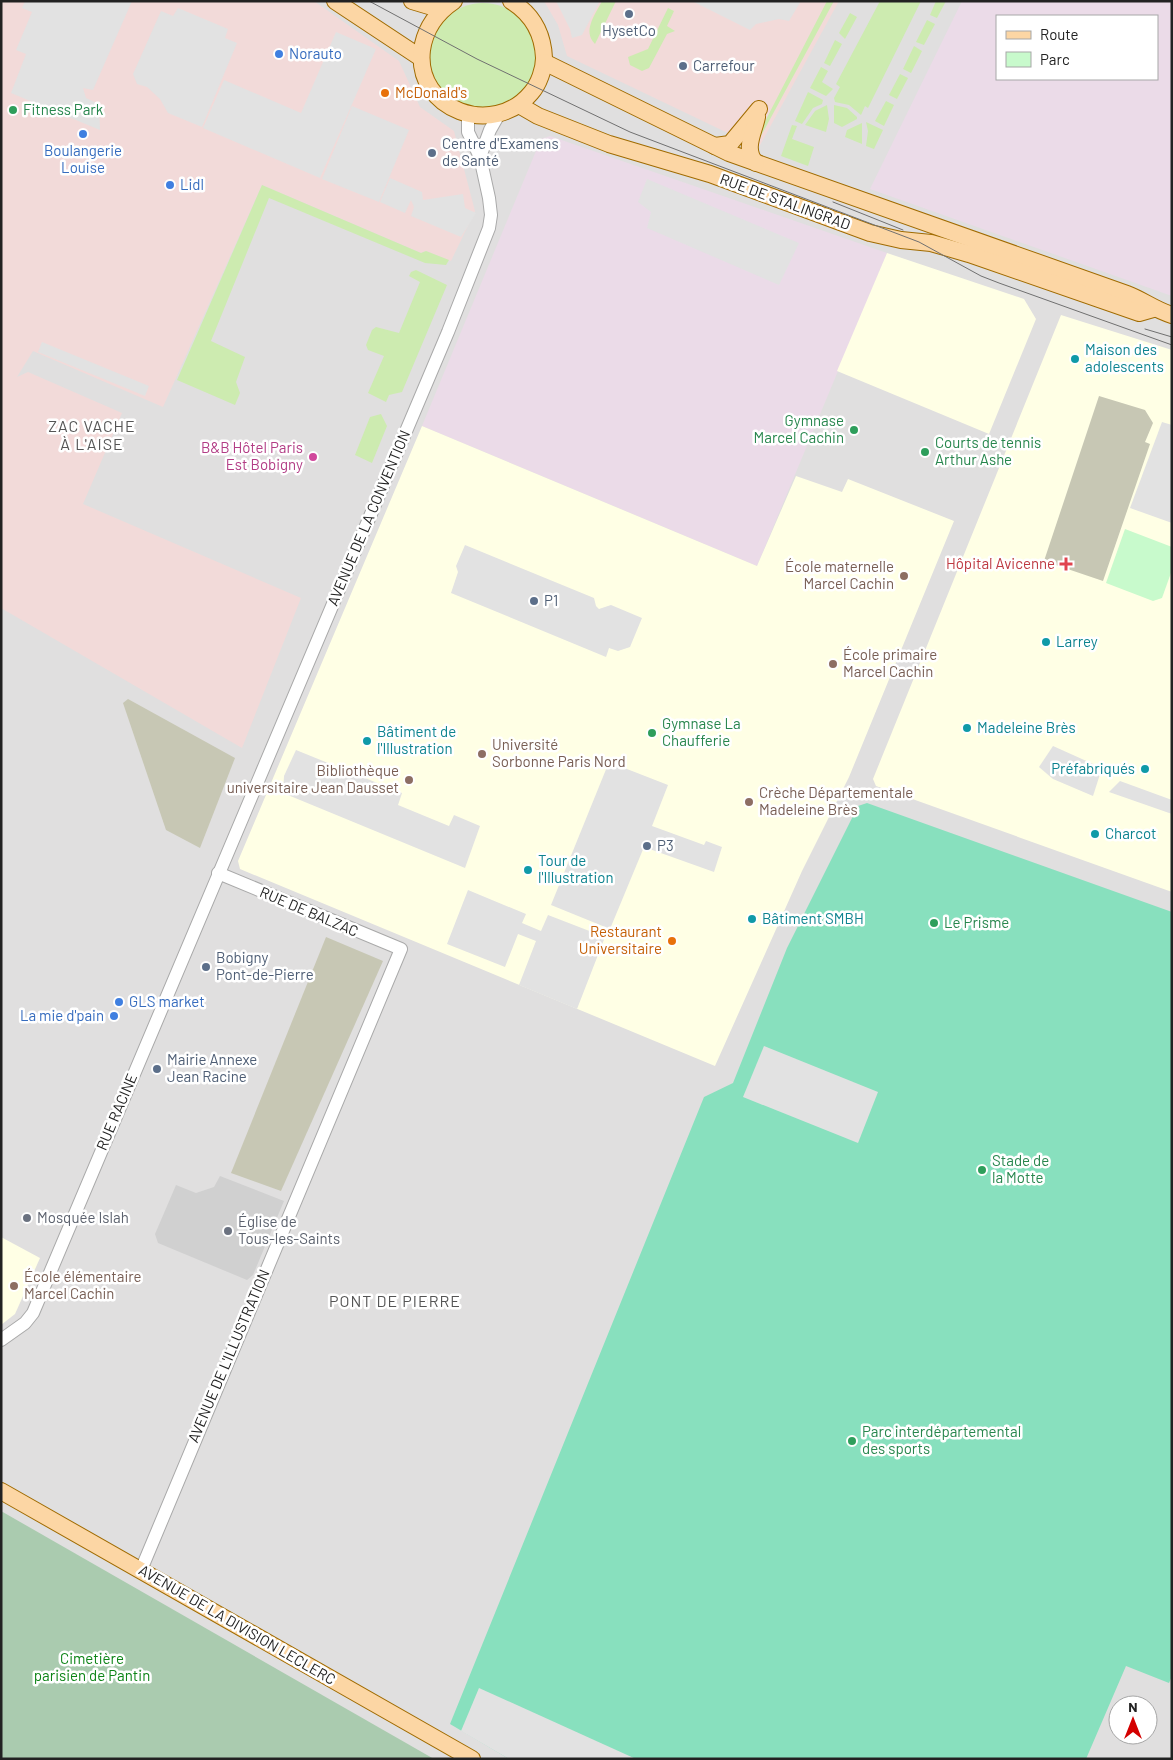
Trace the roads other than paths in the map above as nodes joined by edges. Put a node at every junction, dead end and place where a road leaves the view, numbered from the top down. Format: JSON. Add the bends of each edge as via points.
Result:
{"nodes":[{"id":1,"x":335,"y":1,"type":"edge"},
{"id":2,"x":412,"y":1,"type":"edge"},
{"id":3,"x":510,"y":1,"type":"edge"},
{"id":4,"x":448,"y":6,"type":"edge"},
{"id":5,"x":421,"y":58,"type":"junction"},
{"id":6,"x":544,"y":62,"type":"junction"},
{"id":7,"x":519,"y":105,"type":"junction"},
{"id":8,"x":468,"y":114,"type":"junction"},
{"id":9,"x":499,"y":114,"type":"junction"},
{"id":10,"x":715,"y":146,"type":"junction"},
{"id":11,"x":480,"y":156,"type":"junction"},
{"id":12,"x":756,"y":163,"type":"junction"},
{"id":13,"x":1047,"y":266,"type":"junction"},
{"id":14,"x":1054,"y":284,"type":"junction"},
{"id":15,"x":1153,"y":309,"type":"junction"},
{"id":16,"x":1172,"y":315,"type":"edge"},
{"id":17,"x":218,"y":873,"type":"junction"},
{"id":18,"x":400,"y":950,"type":"joint"},
{"id":19,"x":1,"y":1340,"type":"edge"},
{"id":20,"x":1,"y":1491,"type":"edge"},
{"id":21,"x":140,"y":1570,"type":"junction"},
{"id":22,"x":472,"y":1759,"type":"edge"}],
"edges":[{"from":1,"to":5,"type":"main road"},
{"from":2,"to":4,"type":"main road","via":[[420,6]]},
{"from":3,"to":6,"type":"main road","via":[[536,25],[542,39]]},
{"from":4,"to":5,"type":"main road","via":[[426,32]]},
{"from":5,"to":8,"type":"main road","via":[[426,81],[431,88],[444,102]]},
{"from":6,"to":7,"type":"main road","via":[[536,88]]},
{"from":6,"to":10,"type":"main road","name":"RUE DE STALINGRAD"},
{"from":7,"to":9,"type":"main road"},
{"from":7,"to":14,"type":"main road","name":"RUE DE STALINGRAD","via":[[538,116],[609,144],[710,174],[870,233],[931,243]]},
{"from":8,"to":9,"type":"main road"},
{"from":8,"to":11,"type":"street","name":"AVENUE DE LA CONVENTION","via":[[468,132]]},
{"from":9,"to":11,"type":"street"},
{"from":10,"to":12,"type":"main road","name":"RUE DE STALINGRAD"},
{"from":10,"to":12,"type":"main road","via":[[727,145],[736,139],[759,110],[750,142],[750,154]]},
{"from":11,"to":17,"type":"street","name":"AVENUE DE LA CONVENTION","via":[[491,210],[489,228]]},
{"from":12,"to":13,"type":"main road","name":"RUE DE STALINGRAD"},
{"from":13,"to":14,"type":"main road"},
{"from":13,"to":15,"type":"main road","name":"RUE DE STALINGRAD","via":[[1142,300]]},
{"from":14,"to":15,"type":"main road","name":"RUE DE STALINGRAD","via":[[1139,313]]},
{"from":15,"to":16,"type":"main road","name":"RUE DE STALINGRAD"},
{"from":17,"to":18,"type":"street","name":"RUE DE BALZAC"},
{"from":17,"to":19,"type":"street","name":"RUE RACINE","via":[[33,1313],[25,1324]]},
{"from":18,"to":21,"type":"street","name":"AVENUE DE L'ILLUSTRATION"},
{"from":20,"to":21,"type":"main road","name":"AVENUE DE LA DIVISION LECLERC"},
{"from":21,"to":22,"type":"main road","name":"AVENUE DE LA DIVISION LECLERC"}]}
